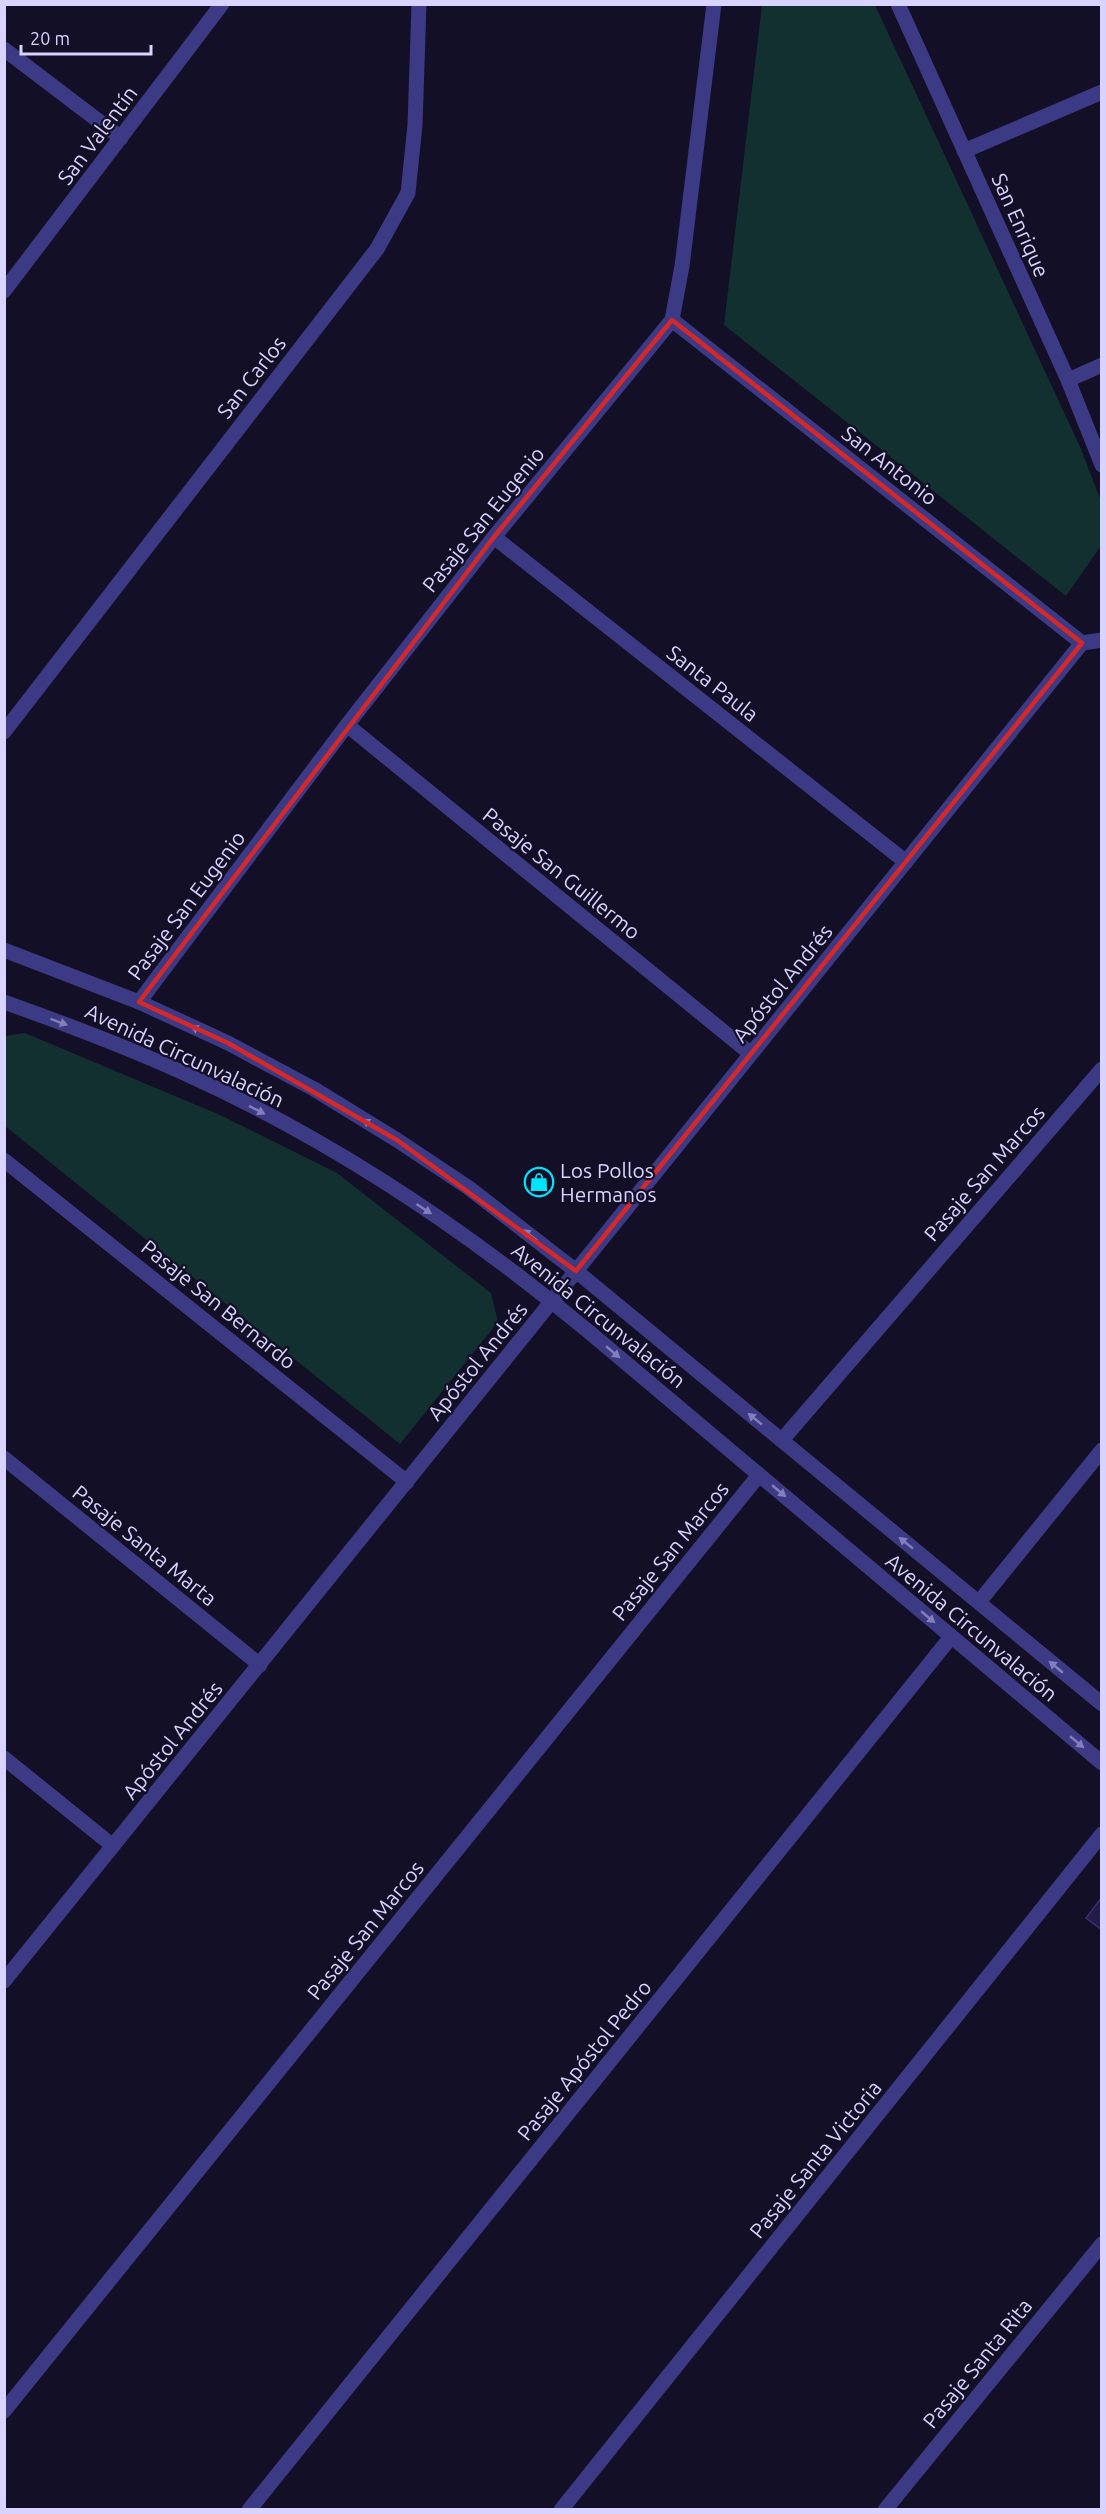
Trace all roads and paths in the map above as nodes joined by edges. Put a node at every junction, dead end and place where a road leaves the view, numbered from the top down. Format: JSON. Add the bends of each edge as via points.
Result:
{"nodes":[{"id":1,"x":222,"y":4,"type":"edge"},
{"id":2,"x":419,"y":4,"type":"edge"},
{"id":3,"x":714,"y":4,"type":"edge"},
{"id":4,"x":898,"y":4,"type":"edge"},
{"id":5,"x":4,"y":49,"type":"edge"},
{"id":6,"x":1101,"y":92,"type":"edge"},
{"id":7,"x":121,"y":138,"type":"junction"},
{"id":8,"x":964,"y":151,"type":"junction"},
{"id":9,"x":4,"y":291,"type":"edge"},
{"id":10,"x":672,"y":320,"type":"junction"},
{"id":11,"x":1101,"y":365,"type":"edge"},
{"id":12,"x":1068,"y":380,"type":"junction"},
{"id":13,"x":1101,"y":465,"type":"edge"},
{"id":14,"x":494,"y":537,"type":"junction"},
{"id":15,"x":1101,"y":640,"type":"edge"},
{"id":16,"x":1082,"y":643,"type":"junction"},
{"id":17,"x":347,"y":725,"type":"junction"},
{"id":18,"x":4,"y":732,"type":"edge"},
{"id":19,"x":906,"y":862,"type":"junction"},
{"id":20,"x":4,"y":950,"type":"edge"},
{"id":21,"x":4,"y":1002,"type":"edge"},
{"id":22,"x":139,"y":1002,"type":"junction"},
{"id":23,"x":751,"y":1054,"type":"junction"},
{"id":24,"x":1101,"y":1069,"type":"edge"},
{"id":25,"x":4,"y":1160,"type":"edge"},
{"id":26,"x":576,"y":1271,"type":"junction"},
{"id":27,"x":552,"y":1302,"type":"junction"},
{"id":28,"x":782,"y":1440,"type":"junction"},
{"id":29,"x":1101,"y":1450,"type":"edge"},
{"id":30,"x":4,"y":1458,"type":"edge"},
{"id":31,"x":759,"y":1474,"type":"junction"},
{"id":32,"x":407,"y":1482,"type":"junction"},
{"id":33,"x":979,"y":1602,"type":"junction"},
{"id":34,"x":951,"y":1636,"type":"junction"},
{"id":35,"x":260,"y":1665,"type":"junction"},
{"id":36,"x":1101,"y":1704,"type":"edge"},
{"id":37,"x":4,"y":1758,"type":"edge"},
{"id":38,"x":1101,"y":1762,"type":"edge"},
{"id":39,"x":1101,"y":1834,"type":"edge"},
{"id":40,"x":113,"y":1846,"type":"junction"},
{"id":41,"x":4,"y":1981,"type":"edge"},
{"id":42,"x":1101,"y":2244,"type":"edge"},
{"id":43,"x":4,"y":2411,"type":"edge"},
{"id":44,"x":249,"y":2510,"type":"edge"},
{"id":45,"x":561,"y":2510,"type":"edge"},
{"id":46,"x":885,"y":2510,"type":"edge"}],
"edges":[{"from":1,"to":7,"type":"street","name":"San Valentín"},
{"from":2,"to":18,"type":"street","name":"San Carlos","via":[[415,125],[408,193],[377,249]]},
{"from":3,"to":10,"type":"street","name":"Pasaje San Eugenio"},
{"from":4,"to":8,"type":"street","name":"San Enrique"},
{"from":5,"to":7,"type":"street"},
{"from":6,"to":8,"type":"street"},
{"from":7,"to":9,"type":"street","name":"San Valentín"},
{"from":8,"to":12,"type":"street","name":"San Enrique"},
{"from":10,"to":14,"type":"street","name":"Pasaje San Eugenio"},
{"from":10,"to":16,"type":"street","name":"San Antonio"},
{"from":11,"to":12,"type":"street"},
{"from":12,"to":13,"type":"street","name":"San Enrique"},
{"from":14,"to":17,"type":"street","name":"Pasaje San Eugenio"},
{"from":14,"to":19,"type":"street","name":"Santa Paula"},
{"from":15,"to":16,"type":"street"},
{"from":16,"to":19,"type":"street","name":"Apóstol Andrés"},
{"from":17,"to":22,"type":"street","name":"Pasaje San Eugenio"},
{"from":17,"to":23,"type":"street","name":"Pasaje San Guillermo"},
{"from":19,"to":23,"type":"street","name":"Apóstol Andrés"},
{"from":20,"to":22,"type":"street","name":"Avenida Circunvalación"},
{"from":21,"to":27,"type":"street","name":"Avenida Circunvalación","one_way":true,"via":[[88,1032],[188,1075],[285,1124],[448,1224]]},
{"from":26,"to":22,"type":"street","name":"Avenida Circunvalación","one_way":true,"via":[[469,1188],[397,1140],[314,1089]]},
{"from":23,"to":26,"type":"street","name":"Apóstol Andrés"},
{"from":24,"to":28,"type":"street","name":"Pasaje San Marcos"},
{"from":25,"to":32,"type":"street","name":"Pasaje San Bernardo"},
{"from":26,"to":27,"type":"street","name":"Apóstol Andrés"},
{"from":28,"to":26,"type":"street","name":"Avenida Circunvalación","one_way":true},
{"from":27,"to":31,"type":"street","name":"Avenida Circunvalación","one_way":true},
{"from":27,"to":32,"type":"street","name":"Apóstol Andrés"},
{"from":33,"to":28,"type":"street","name":"Avenida Circunvalación","one_way":true},
{"from":29,"to":33,"type":"street"},
{"from":30,"to":35,"type":"street","name":"Pasaje Santa Marta"},
{"from":31,"to":34,"type":"street","name":"Avenida Circunvalación","one_way":true},
{"from":31,"to":43,"type":"street","name":"Pasaje San Marcos"},
{"from":32,"to":35,"type":"street","name":"Apóstol Andrés"},
{"from":36,"to":33,"type":"street","name":"Avenida Circunvalación","one_way":true},
{"from":34,"to":38,"type":"street","name":"Avenida Circunvalación","one_way":true},
{"from":34,"to":44,"type":"street","name":"Pasaje Apóstol Pedro"},
{"from":35,"to":40,"type":"street","name":"Apóstol Andrés"},
{"from":37,"to":40,"type":"street"},
{"from":39,"to":45,"type":"street","name":"Pasaje Santa Victoria"},
{"from":40,"to":41,"type":"street","name":"Apóstol Andrés"},
{"from":42,"to":46,"type":"street","name":"Pasaje Santa Rita"}]}
